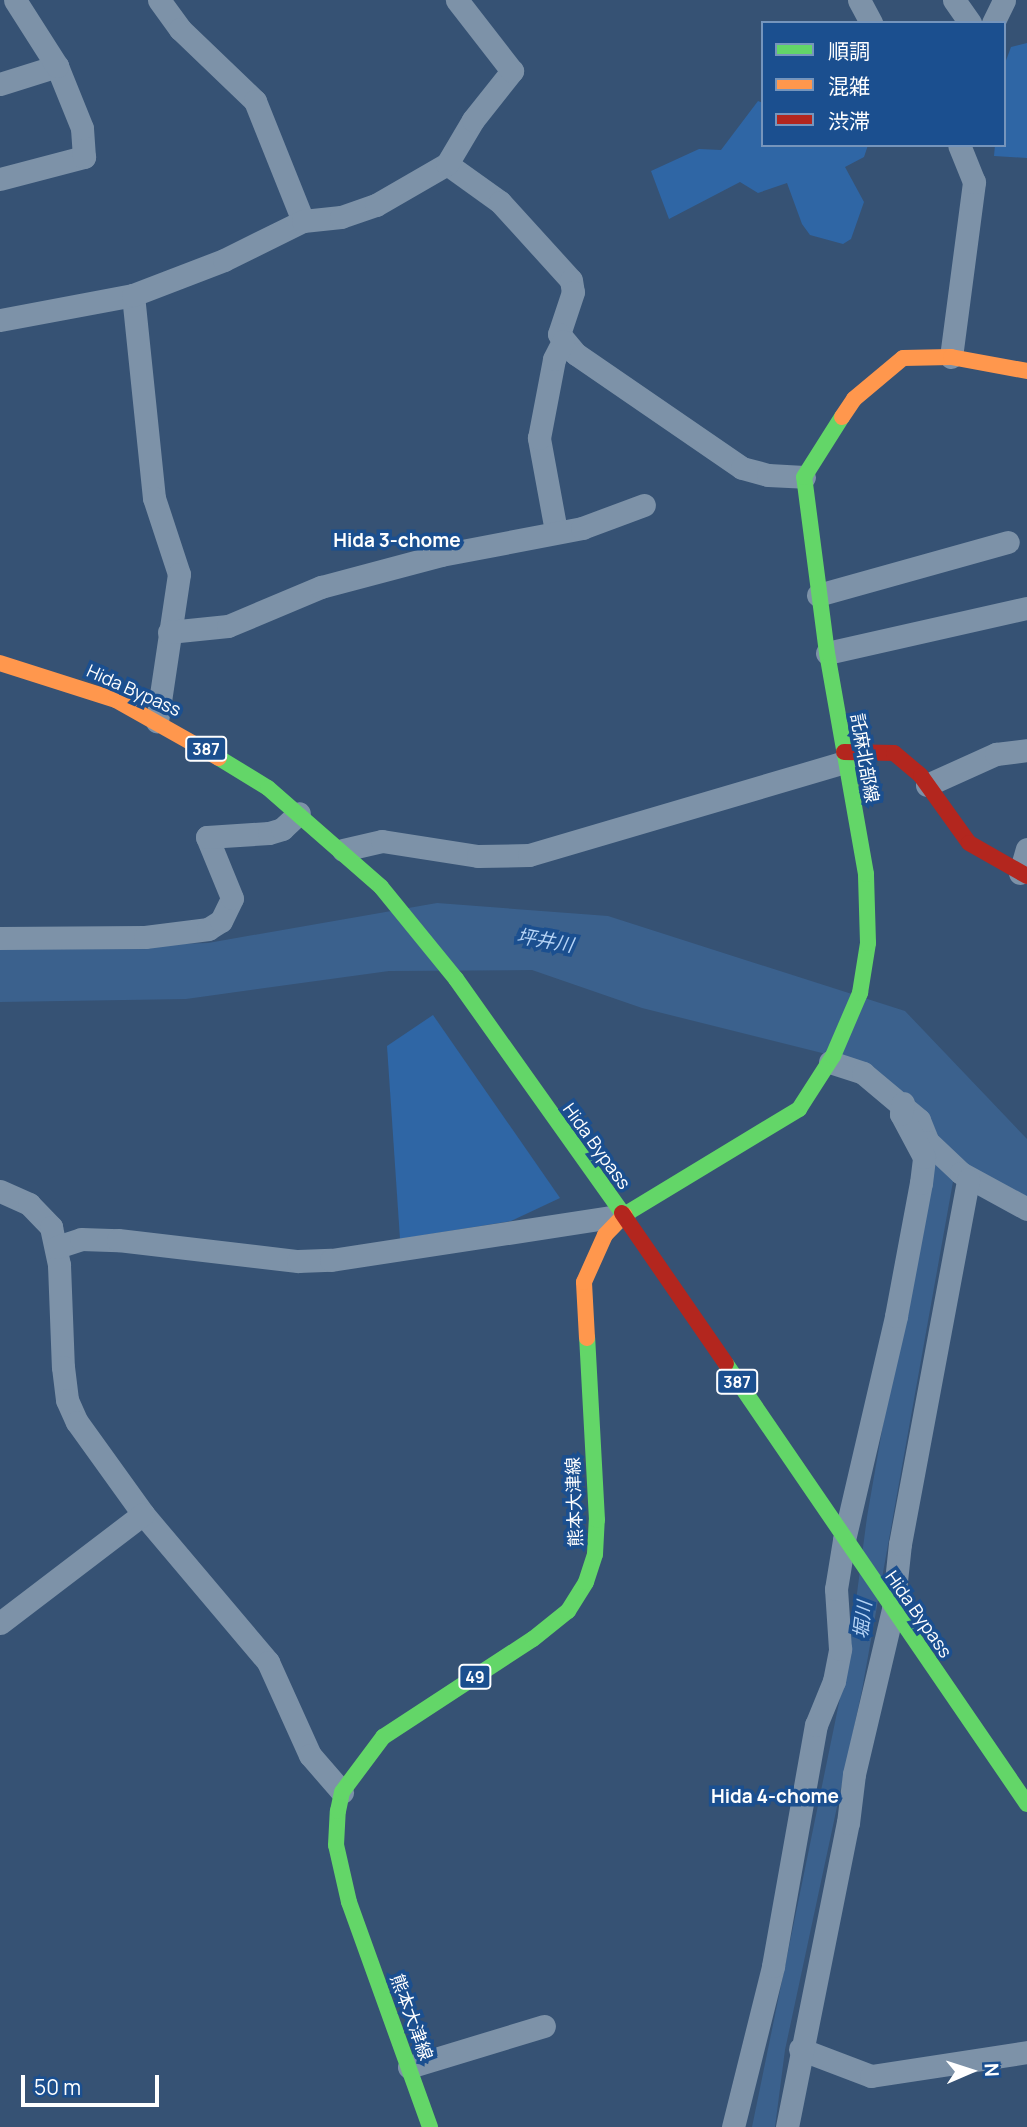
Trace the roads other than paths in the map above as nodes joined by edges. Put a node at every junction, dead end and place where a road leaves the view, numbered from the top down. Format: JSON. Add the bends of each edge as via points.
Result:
{"nodes":[{"id":1,"x":15,"y":0,"type":"edge"},
{"id":2,"x":159,"y":0,"type":"edge"},
{"id":3,"x":457,"y":0,"type":"edge"},
{"id":4,"x":859,"y":0,"type":"edge"},
{"id":5,"x":954,"y":0,"type":"edge"},
{"id":6,"x":1004,"y":0,"type":"edge"},
{"id":7,"x":870,"y":21,"type":"edge"},
{"id":8,"x":969,"y":21,"type":"edge"},
{"id":9,"x":994,"y":21,"type":"edge"},
{"id":10,"x":57,"y":66,"type":"junction"},
{"id":11,"x":0,"y":84,"type":"edge"},
{"id":12,"x":961,"y":147,"type":"edge"},
{"id":13,"x":447,"y":164,"type":"junction"},
{"id":14,"x":0,"y":179,"type":"edge"},
{"id":15,"x":303,"y":220,"type":"junction"},
{"id":16,"x":133,"y":295,"type":"junction"},
{"id":17,"x":0,"y":320,"type":"edge"},
{"id":18,"x":563,"y":341,"type":"junction"},
{"id":19,"x":951,"y":357,"type":"junction"},
{"id":20,"x":1027,"y":371,"type":"edge"},
{"id":21,"x":804,"y":477,"type":"junction"},
{"id":22,"x":644,"y":505,"type":"dead end"},
{"id":23,"x":556,"y":531,"type":"junction"},
{"id":24,"x":1007,"y":542,"type":"dead end"},
{"id":25,"x":818,"y":596,"type":"junction"},
{"id":26,"x":1027,"y":608,"type":"edge"},
{"id":27,"x":169,"y":632,"type":"junction"},
{"id":28,"x":827,"y":653,"type":"junction"},
{"id":29,"x":0,"y":663,"type":"edge"},
{"id":30,"x":157,"y":721,"type":"junction"},
{"id":31,"x":1027,"y":750,"type":"edge"},
{"id":32,"x":845,"y":757,"type":"junction"},
{"id":33,"x":926,"y":785,"type":"junction"},
{"id":34,"x":299,"y":813,"type":"junction"},
{"id":35,"x":1027,"y":849,"type":"edge"},
{"id":36,"x":343,"y":850,"type":"junction"},
{"id":37,"x":1023,"y":874,"type":"edge"},
{"id":38,"x":0,"y":938,"type":"edge"},
{"id":39,"x":832,"y":1059,"type":"junction"},
{"id":40,"x":903,"y":1103,"type":"junction"},
{"id":41,"x":964,"y":1176,"type":"junction"},
{"id":42,"x":0,"y":1191,"type":"edge"},
{"id":43,"x":1027,"y":1209,"type":"edge"},
{"id":44,"x":624,"y":1215,"type":"junction"},
{"id":45,"x":57,"y":1247,"type":"junction"},
{"id":46,"x":144,"y":1514,"type":"junction"},
{"id":47,"x":847,"y":1544,"type":"junction"},
{"id":48,"x":889,"y":1604,"type":"junction"},
{"id":49,"x":0,"y":1623,"type":"edge"},
{"id":50,"x":342,"y":1792,"type":"junction"},
{"id":51,"x":1027,"y":1804,"type":"edge"},
{"id":52,"x":544,"y":2026,"type":"dead end"},
{"id":53,"x":800,"y":2049,"type":"junction"},
{"id":54,"x":1027,"y":2052,"type":"edge"},
{"id":55,"x":409,"y":2067,"type":"junction"},
{"id":56,"x":430,"y":2127,"type":"edge"},
{"id":57,"x":733,"y":2127,"type":"edge"},
{"id":58,"x":787,"y":2127,"type":"edge"}],
"edges":[{"from":1,"to":10,"type":"street"},
{"from":2,"to":15,"type":"street","via":[[180,29],[255,101]]},
{"from":3,"to":13,"type":"street","via":[[512,71],[473,120]]},
{"from":4,"to":7,"type":"street"},
{"from":5,"to":8,"type":"street"},
{"from":6,"to":9,"type":"street"},
{"from":10,"to":11,"type":"street"},
{"from":10,"to":14,"type":"street","via":[[82,128],[84,157]]},
{"from":12,"to":19,"type":"street","via":[[974,182]]},
{"from":13,"to":15,"type":"street","via":[[376,205],[341,217]]},
{"from":13,"to":18,"type":"street","via":[[500,202],[571,280],[573,292],[558,334]]},
{"from":15,"to":16,"type":"street","via":[[224,260]]},
{"from":16,"to":17,"type":"street"},
{"from":16,"to":27,"type":"street","via":[[154,498],[179,574]]},
{"from":18,"to":21,"type":"street","via":[[742,468]]},
{"from":18,"to":23,"type":"street","via":[[554,359],[539,439]]},
{"from":19,"to":20,"type":"main road"},
{"from":19,"to":21,"type":"main road","via":[[903,358],[875,377],[854,399]]},
{"from":21,"to":25,"type":"main road","name":"託麻北部線"},
{"from":22,"to":23,"type":"street","via":[[582,528]]},
{"from":23,"to":27,"type":"street","via":[[401,564],[321,587],[228,626]]},
{"from":24,"to":25,"type":"street"},
{"from":25,"to":28,"type":"main road","name":"託麻北部線"},
{"from":26,"to":28,"type":"street"},
{"from":27,"to":30,"type":"street"},
{"from":28,"to":32,"type":"main road","name":"託麻北部線"},
{"from":29,"to":30,"type":"main road","name":"Hida Bypass","number":"387","via":[[56,677]]},
{"from":30,"to":34,"type":"main road","name":"Hida Bypass","number":"387","via":[[268,788]]},
{"from":31,"to":33,"type":"street","via":[[996,754]]},
{"from":32,"to":33,"type":"main road","via":[[894,753]]},
{"from":32,"to":36,"type":"street","via":[[529,855],[478,856],[382,841]]},
{"from":32,"to":39,"type":"main road","name":"託麻北部線","via":[[866,874],[868,943],[860,993]]},
{"from":33,"to":37,"type":"main road","via":[[969,843]]},
{"from":34,"to":36,"type":"main road","name":"Hida Bypass","number":"387"},
{"from":34,"to":38,"type":"street","via":[[282,829],[269,833],[207,837],[232,898],[221,921],[208,929],[145,937]]},
{"from":35,"to":37,"type":"street"},
{"from":36,"to":44,"type":"main road","name":"Hida Bypass","number":"387","via":[[381,887],[451,973]]},
{"from":39,"to":40,"type":"street","via":[[863,1073]]},
{"from":39,"to":44,"type":"main road","name":"託麻北部線","via":[[799,1109]]},
{"from":40,"to":41,"type":"street","via":[[919,1120],[928,1142]]},
{"from":40,"to":47,"type":"street","via":[[901,1114],[924,1157],[923,1170]]},
{"from":41,"to":43,"type":"street"},
{"from":41,"to":48,"type":"street"},
{"from":42,"to":45,"type":"street","via":[[29,1204],[51,1227]]},
{"from":44,"to":45,"type":"street","via":[[298,1261],[118,1240],[81,1239]]},
{"from":44,"to":47,"type":"main road","name":"Hida Bypass","number":"387"},
{"from":44,"to":50,"type":"main road","name":"熊本大津線","number":"49","via":[[606,1235],[584,1282],[597,1520],[595,1554],[586,1582],[568,1611],[533,1639],[383,1737]]},
{"from":45,"to":46,"type":"street","via":[[67,1400],[77,1422]]},
{"from":46,"to":49,"type":"street"},
{"from":46,"to":50,"type":"street","via":[[268,1661],[310,1755]]},
{"from":47,"to":48,"type":"main road","name":"Hida Bypass","number":"387"},
{"from":47,"to":57,"type":"street","via":[[836,1589],[838,1660],[816,1725],[773,1966]]},
{"from":48,"to":51,"type":"main road","name":"Hida Bypass","number":"387"},
{"from":48,"to":53,"type":"street","via":[[824,1949]]},
{"from":50,"to":55,"type":"main road","name":"熊本大津線","via":[[336,1845],[340,1867]]},
{"from":52,"to":55,"type":"street"},
{"from":53,"to":54,"type":"street","via":[[871,2076]]},
{"from":53,"to":58,"type":"street"},
{"from":55,"to":56,"type":"main road","name":"熊本大津線"}]}
